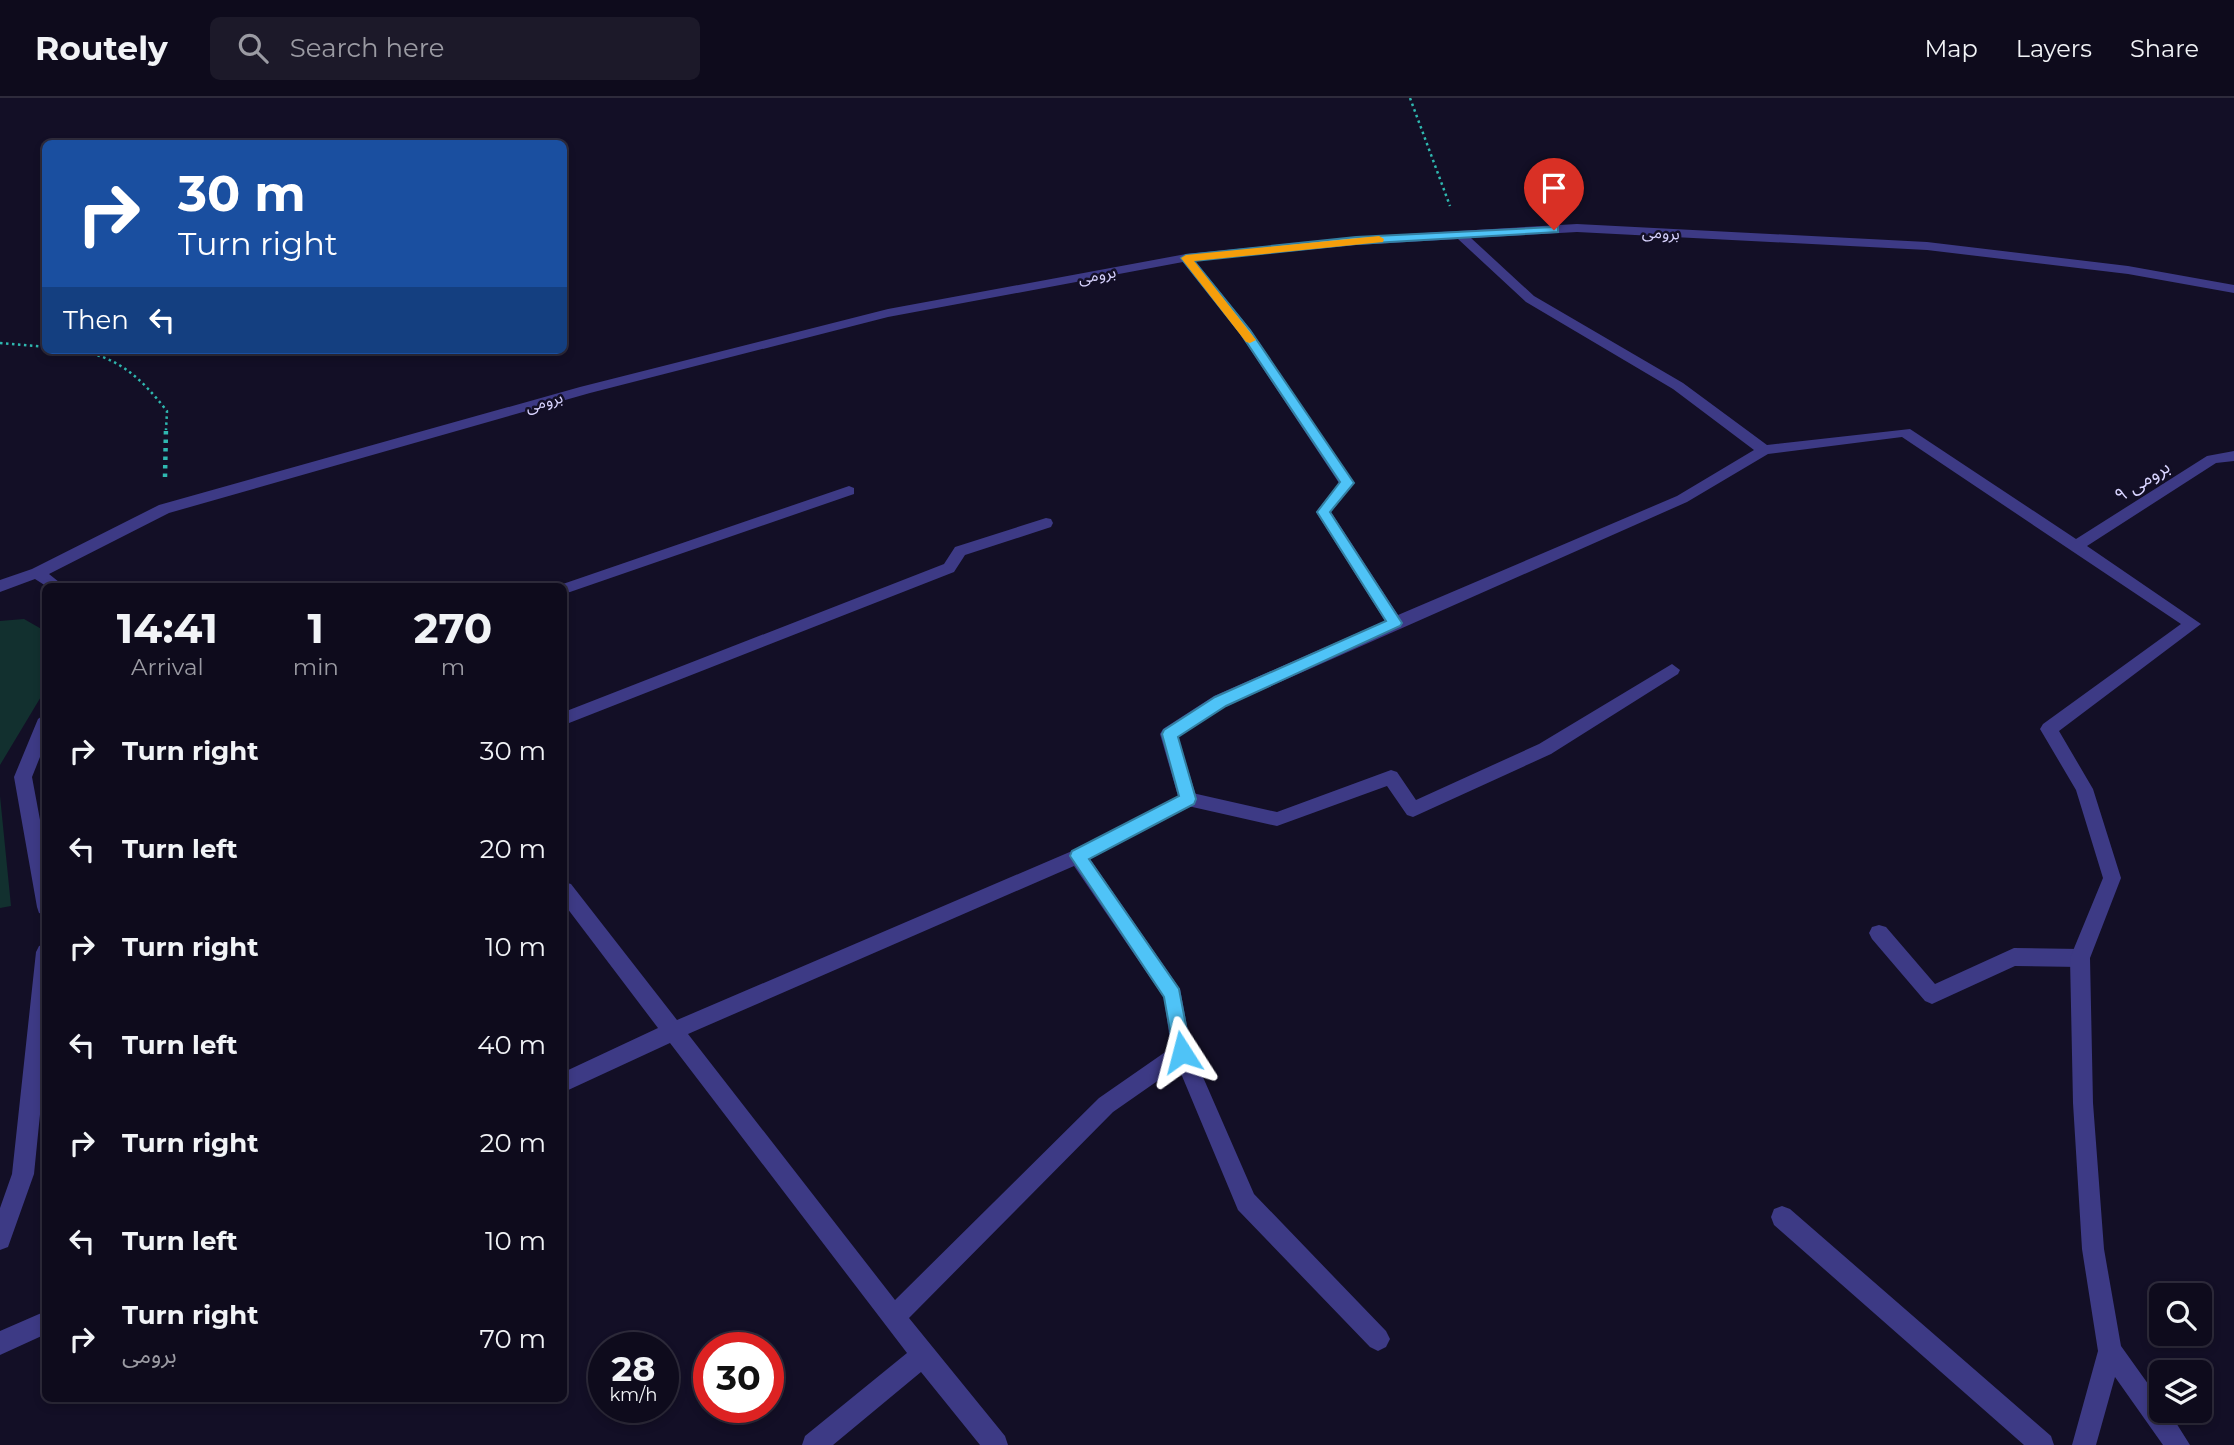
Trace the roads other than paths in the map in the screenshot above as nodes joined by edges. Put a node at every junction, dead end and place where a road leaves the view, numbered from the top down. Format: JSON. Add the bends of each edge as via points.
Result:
{"nodes":[{"id":1,"x":1461,"y":235,"type":"junction"},
{"id":2,"x":1186,"y":258,"type":"junction"},
{"id":3,"x":2232,"y":290,"type":"edge"},
{"id":4,"x":1764,"y":450,"type":"junction"},
{"id":5,"x":2234,"y":456,"type":"edge"},
{"id":6,"x":849,"y":491,"type":"dead end"},
{"id":7,"x":1046,"y":523,"type":"dead end"},
{"id":8,"x":2075,"y":547,"type":"junction"},
{"id":9,"x":37,"y":573,"type":"junction"},
{"id":10,"x":52,"y":583,"type":"edge"},
{"id":11,"x":0,"y":586,"type":"edge"},
{"id":12,"x":567,"y":586,"type":"edge"},
{"id":13,"x":1395,"y":623,"type":"junction"},
{"id":14,"x":1672,"y":670,"type":"dead end"},
{"id":15,"x":567,"y":718,"type":"edge"},
{"id":16,"x":42,"y":729,"type":"edge"},
{"id":17,"x":1188,"y":799,"type":"junction"},
{"id":18,"x":1078,"y":856,"type":"junction"},
{"id":19,"x":42,"y":884,"type":"edge"},
{"id":20,"x":567,"y":894,"type":"edge"},
{"id":21,"x":1879,"y":933,"type":"dead end"},
{"id":22,"x":2080,"y":958,"type":"junction"},
{"id":23,"x":42,"y":991,"type":"edge"},
{"id":24,"x":673,"y":1031,"type":"junction"},
{"id":25,"x":1182,"y":1052,"type":"junction"},
{"id":26,"x":567,"y":1081,"type":"edge"},
{"id":27,"x":1782,"y":1217,"type":"dead end"},
{"id":28,"x":0,"y":1239,"type":"edge"},
{"id":29,"x":894,"y":1317,"type":"junction"},
{"id":30,"x":42,"y":1324,"type":"edge"},
{"id":31,"x":1378,"y":1339,"type":"dead end"},
{"id":32,"x":0,"y":1343,"type":"edge"},
{"id":33,"x":2110,"y":1351,"type":"junction"},
{"id":34,"x":923,"y":1355,"type":"junction"},
{"id":35,"x":814,"y":1445,"type":"edge"},
{"id":36,"x":996,"y":1445,"type":"edge"},
{"id":37,"x":2042,"y":1445,"type":"edge"},
{"id":38,"x":2084,"y":1445,"type":"edge"},
{"id":39,"x":2178,"y":1445,"type":"edge"}],
"edges":[{"from":1,"to":2,"type":"street","name":"برومی"},
{"from":1,"to":3,"type":"street","name":"برومی","via":[[1577,228],[1927,246],[2129,270]]},
{"from":1,"to":4,"type":"street","via":[[1530,299],[1678,386]]},
{"from":2,"to":9,"type":"street","name":"برومی","via":[[888,313],[585,390],[164,509]]},
{"from":2,"to":13,"type":"street","via":[[1245,332],[1347,483],[1323,512]]},
{"from":4,"to":8,"type":"street","via":[[1905,432]]},
{"from":4,"to":13,"type":"street","via":[[1682,499]]},
{"from":5,"to":8,"type":"street","name":"برومی ۹","via":[[2212,459]]},
{"from":6,"to":12,"type":"street"},
{"from":7,"to":15,"type":"street","via":[[960,551],[949,568]]},
{"from":8,"to":22,"type":"street","via":[[2193,624],[2049,729],[2084,789],[2112,878]]},
{"from":9,"to":10,"type":"street"},
{"from":9,"to":11,"type":"street","name":"برومی"},
{"from":13,"to":17,"type":"street","via":[[1220,701],[1169,734]]},
{"from":14,"to":17,"type":"street","via":[[1545,749],[1413,810],[1391,778],[1277,819]]},
{"from":16,"to":19,"type":"street","via":[[23,777]]},
{"from":17,"to":18,"type":"street"},
{"from":18,"to":24,"type":"street"},
{"from":18,"to":25,"type":"street","via":[[1172,995]]},
{"from":20,"to":24,"type":"street"},
{"from":21,"to":22,"type":"street","via":[[1932,995],[2014,957]]},
{"from":22,"to":33,"type":"street","via":[[2093,1249]]},
{"from":23,"to":28,"type":"street","via":[[23,1174]]},
{"from":24,"to":26,"type":"street"},
{"from":24,"to":29,"type":"street"},
{"from":25,"to":29,"type":"street","via":[[1106,1105]]},
{"from":25,"to":31,"type":"street","via":[[1246,1202]]},
{"from":27,"to":37,"type":"street"},
{"from":29,"to":34,"type":"street"},
{"from":30,"to":32,"type":"street"},
{"from":33,"to":38,"type":"street"},
{"from":33,"to":39,"type":"street"},
{"from":34,"to":35,"type":"street"},
{"from":34,"to":36,"type":"street"}]}
